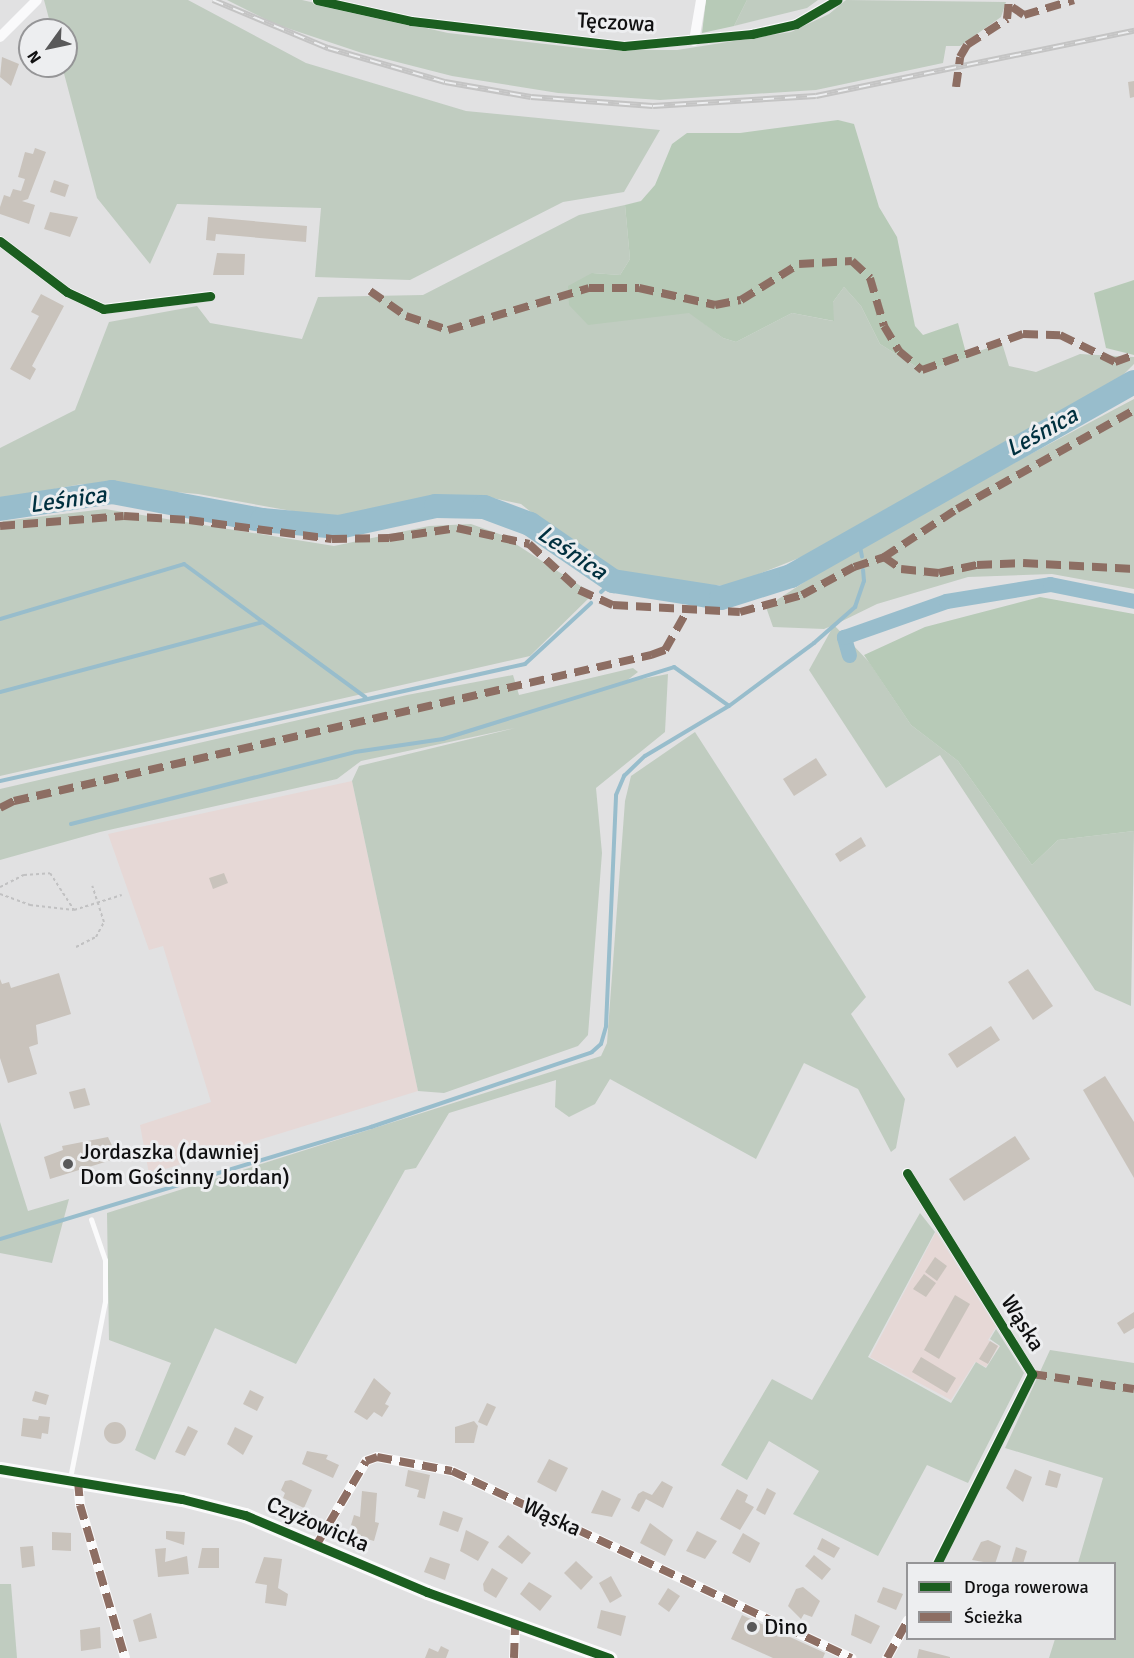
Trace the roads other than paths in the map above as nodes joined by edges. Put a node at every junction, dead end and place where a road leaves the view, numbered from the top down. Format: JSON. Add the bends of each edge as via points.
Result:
{"nodes":[{"id":1,"x":37,"y":0,"type":"edge"},
{"id":2,"x":317,"y":0,"type":"edge"},
{"id":3,"x":701,"y":0,"type":"edge"},
{"id":4,"x":837,"y":0,"type":"edge"},
{"id":5,"x":0,"y":37,"type":"edge"},
{"id":6,"x":694,"y":41,"type":"junction"},
{"id":7,"x":0,"y":241,"type":"edge"},
{"id":8,"x":210,"y":296,"type":"dead end"},
{"id":9,"x":908,"y":1173,"type":"dead end"},
{"id":10,"x":91,"y":1219,"type":"dead end"},
{"id":11,"x":0,"y":1469,"type":"edge"},
{"id":12,"x":74,"y":1481,"type":"junction"},
{"id":13,"x":317,"y":1544,"type":"junction"},
{"id":14,"x":938,"y":1562,"type":"edge"},
{"id":15,"x":515,"y":1623,"type":"junction"},
{"id":16,"x":906,"y":1624,"type":"edge"},
{"id":17,"x":125,"y":1658,"type":"edge"},
{"id":18,"x":514,"y":1658,"type":"edge"},
{"id":19,"x":609,"y":1658,"type":"edge"},
{"id":20,"x":851,"y":1658,"type":"edge"},
{"id":21,"x":887,"y":1658,"type":"edge"}],
"edges":[{"from":1,"to":5,"type":"street"},
{"from":2,"to":6,"type":"street","name":"Tęczowa","via":[[411,21],[586,43],[624,46]]},
{"from":3,"to":6,"type":"street"},
{"from":4,"to":6,"type":"street","name":"Tęczowa","via":[[796,24]]},
{"from":7,"to":8,"type":"street","via":[[67,292],[103,309]]},
{"from":9,"to":14,"type":"street","name":"Wąska","via":[[1032,1374]]},
{"from":10,"to":12,"type":"lane","via":[[105,1260],[105,1301]]},
{"from":11,"to":12,"type":"street","name":"Czyżowicka"},
{"from":12,"to":13,"type":"street","name":"Czyżowicka","via":[[245,1515]]},
{"from":12,"to":17,"type":"street"},
{"from":13,"to":15,"type":"street","name":"Czyżowicka"},
{"from":13,"to":20,"type":"street","name":"Wąska","via":[[366,1461],[377,1457],[452,1471]]},
{"from":15,"to":18,"type":"street"},
{"from":15,"to":19,"type":"street","name":"Czyżowicka"},
{"from":16,"to":21,"type":"street"}]}
